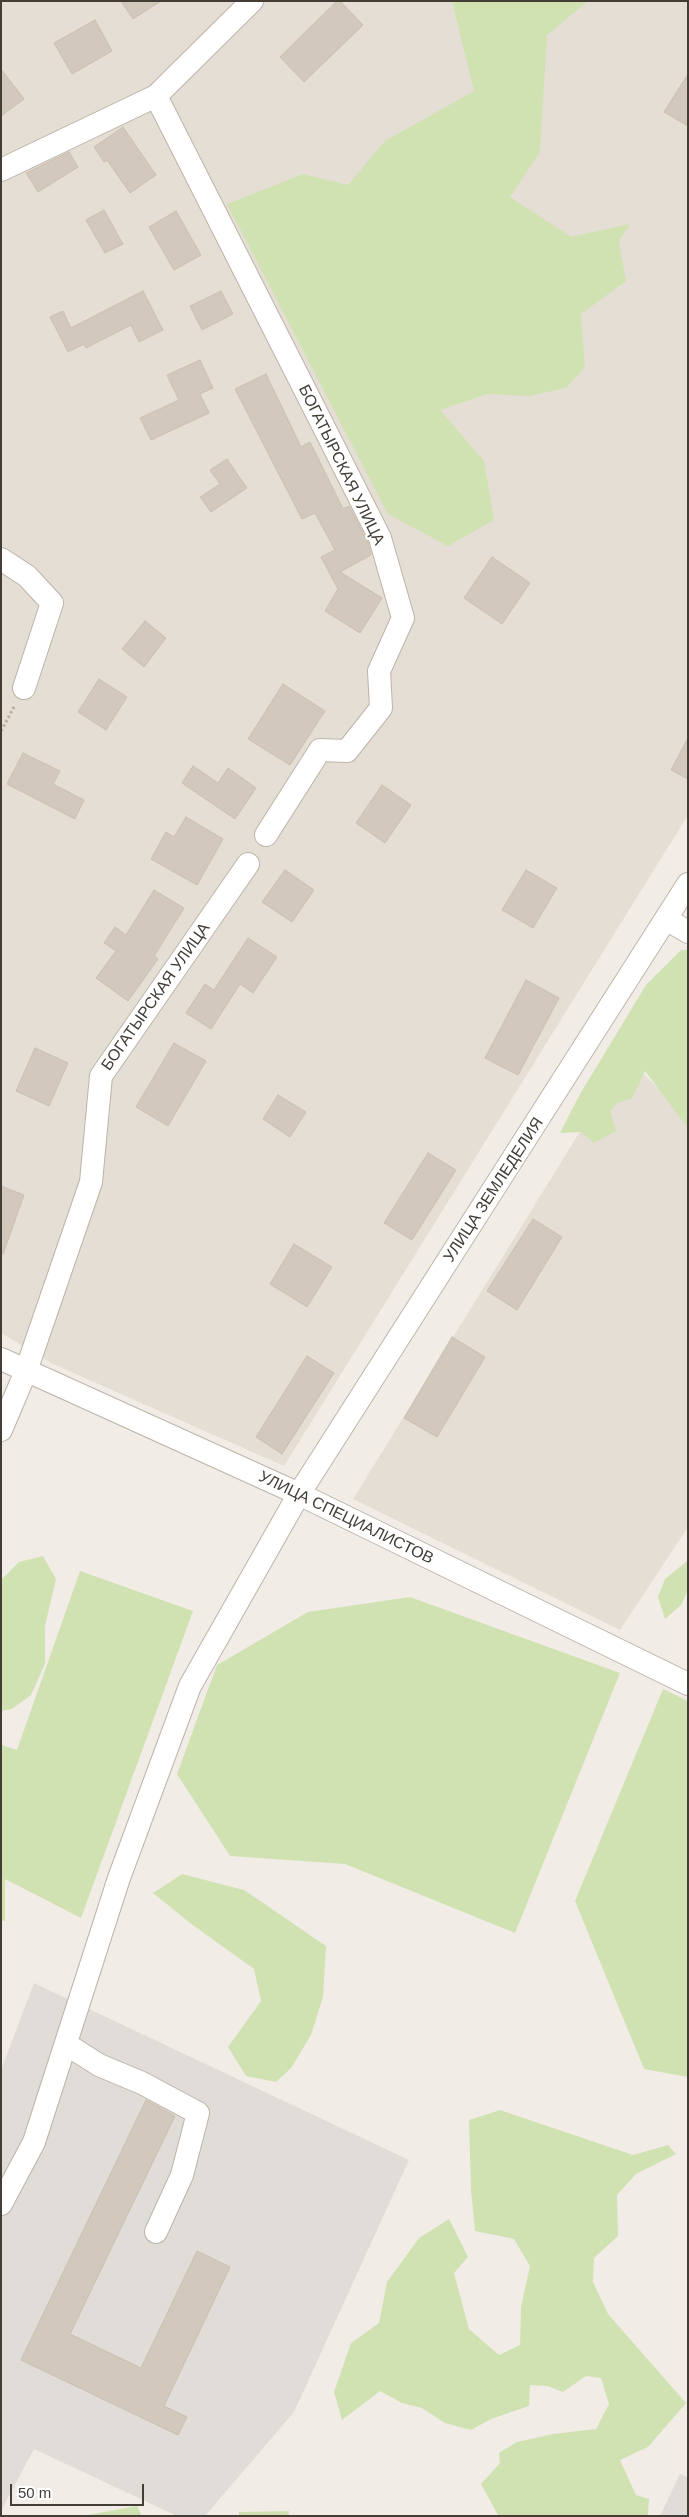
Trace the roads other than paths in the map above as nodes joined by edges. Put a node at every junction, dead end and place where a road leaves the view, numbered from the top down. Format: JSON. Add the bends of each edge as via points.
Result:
{"nodes":[{"id":1,"x":252,"y":1,"type":"edge"},
{"id":2,"x":156,"y":96,"type":"junction"},
{"id":3,"x":1,"y":170,"type":"edge"},
{"id":4,"x":1,"y":559,"type":"edge"},
{"id":5,"x":24,"y":688,"type":"road end"},
{"id":6,"x":266,"y":835,"type":"dead end"},
{"id":7,"x":248,"y":864,"type":"dead end"},
{"id":8,"x":688,"y":884,"type":"edge"},
{"id":9,"x":666,"y":919,"type":"junction"},
{"id":10,"x":688,"y":932,"type":"edge"},
{"id":11,"x":1,"y":1359,"type":"edge"},
{"id":12,"x":26,"y":1372,"type":"junction"},
{"id":13,"x":1,"y":1430,"type":"edge"},
{"id":14,"x":299,"y":1494,"type":"junction"},
{"id":15,"x":688,"y":1684,"type":"edge"},
{"id":16,"x":66,"y":2044,"type":"junction"},
{"id":17,"x":1,"y":2204,"type":"edge"},
{"id":18,"x":156,"y":2232,"type":"dead end"}],
"edges":[{"from":1,"to":2,"type":"street"},
{"from":2,"to":3,"type":"street"},
{"from":2,"to":6,"type":"street","name":"БОГАТЫРСКАЯ УЛИЦА","via":[[380,538],[404,618],[378,670],[380,708],[347,751],[320,750]]},
{"from":4,"to":5,"type":"street","via":[[27,576],[52,603]]},
{"from":7,"to":12,"type":"street","name":"БОГАТЫРСКАЯ УЛИЦА","via":[[101,1076],[90,1182]]},
{"from":8,"to":9,"type":"street","name":"УЛИЦА ЗЕМЛЕДЕЛИЯ"},
{"from":9,"to":10,"type":"street"},
{"from":9,"to":14,"type":"street","name":"УЛИЦА ЗЕМЛЕДЕЛИЯ"},
{"from":11,"to":12,"type":"street","name":"УЛИЦА СПЕЦИАЛИСТОВ"},
{"from":12,"to":13,"type":"street","name":"БОГАТЫРСКАЯ УЛИЦА"},
{"from":12,"to":14,"type":"street","name":"УЛИЦА СПЕЦИАЛИСТОВ"},
{"from":14,"to":15,"type":"street","name":"УЛИЦА СПЕЦИАЛИСТОВ"},
{"from":14,"to":16,"type":"street","name":"УЛИЦА ЗЕМЛЕДЕЛИЯ","via":[[190,1686],[120,1878]]},
{"from":16,"to":17,"type":"street","name":"УЛИЦА ЗЕМЛЕДЕЛИЯ","via":[[34,2142]]},
{"from":16,"to":18,"type":"street","via":[[99,2065],[142,2083],[198,2113],[182,2175]]}]}
